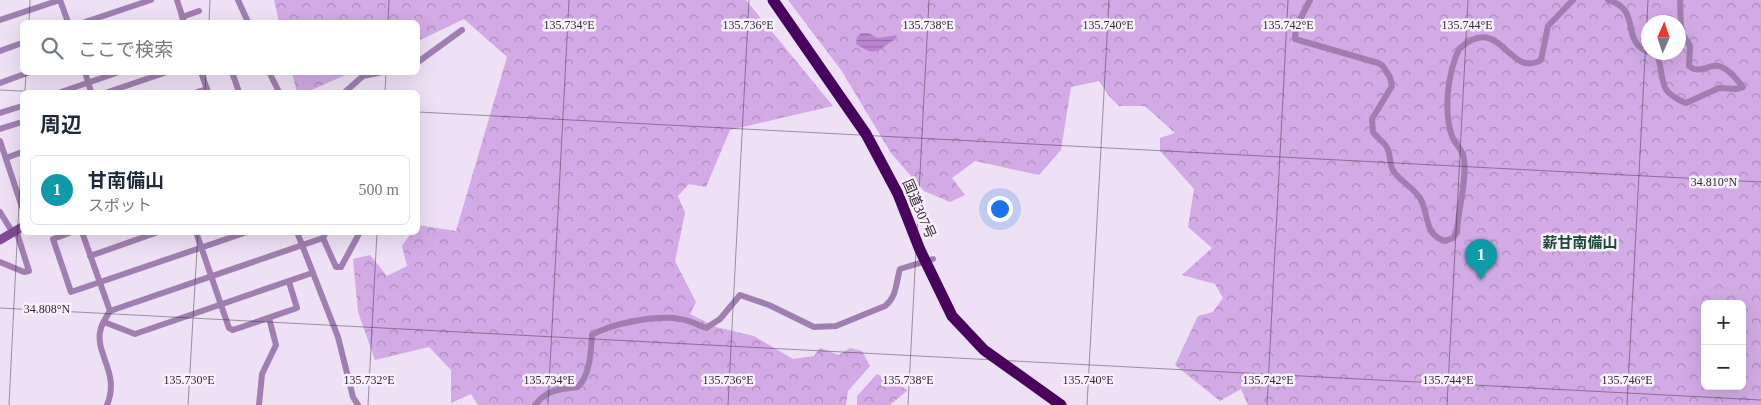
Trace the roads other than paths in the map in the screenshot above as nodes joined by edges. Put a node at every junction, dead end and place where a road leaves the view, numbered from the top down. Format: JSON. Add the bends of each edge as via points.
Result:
{"nodes":[{"id":1,"x":60,"y":0,"type":"edge"},
{"id":2,"x":151,"y":0,"type":"edge"},
{"id":3,"x":176,"y":0,"type":"edge"},
{"id":4,"x":238,"y":0,"type":"edge"},
{"id":5,"x":773,"y":0,"type":"edge"},
{"id":6,"x":1310,"y":0,"type":"edge"},
{"id":7,"x":1573,"y":0,"type":"edge"},
{"id":8,"x":1608,"y":0,"type":"edge"},
{"id":9,"x":1680,"y":0,"type":"edge"},
{"id":10,"x":199,"y":11,"type":"dead end"},
{"id":11,"x":1680,"y":15,"type":"edge"},
{"id":12,"x":0,"y":20,"type":"edge"},
{"id":13,"x":67,"y":20,"type":"edge"},
{"id":14,"x":91,"y":20,"type":"edge"},
{"id":15,"x":182,"y":20,"type":"edge"},
{"id":16,"x":184,"y":20,"type":"edge"},
{"id":17,"x":247,"y":20,"type":"edge"},
{"id":18,"x":462,"y":30,"type":"dead end"},
{"id":19,"x":1686,"y":39,"type":"edge"},
{"id":20,"x":20,"y":44,"type":"edge"},
{"id":21,"x":1641,"y":48,"type":"edge"},
{"id":22,"x":0,"y":51,"type":"edge"},
{"id":23,"x":1658,"y":60,"type":"edge"},
{"id":24,"x":420,"y":61,"type":"edge"},
{"id":25,"x":22,"y":75,"type":"edge"},
{"id":26,"x":86,"y":75,"type":"edge"},
{"id":27,"x":111,"y":75,"type":"edge"},
{"id":28,"x":158,"y":75,"type":"edge"},
{"id":29,"x":202,"y":75,"type":"edge"},
{"id":30,"x":233,"y":75,"type":"edge"},
{"id":31,"x":271,"y":75,"type":"edge"},
{"id":32,"x":368,"y":75,"type":"edge"},
{"id":33,"x":0,"y":83,"type":"edge"},
{"id":34,"x":88,"y":83,"type":"junction"},
{"id":35,"x":67,"y":90,"type":"edge"},
{"id":36,"x":90,"y":90,"type":"edge"},
{"id":37,"x":114,"y":90,"type":"edge"},
{"id":38,"x":207,"y":90,"type":"edge"},
{"id":39,"x":238,"y":90,"type":"edge"},
{"id":40,"x":278,"y":90,"type":"edge"},
{"id":41,"x":348,"y":90,"type":"edge"},
{"id":42,"x":20,"y":107,"type":"edge"},
{"id":43,"x":0,"y":113,"type":"edge"},
{"id":44,"x":20,"y":123,"type":"edge"},
{"id":45,"x":0,"y":129,"type":"edge"},
{"id":46,"x":0,"y":141,"type":"edge"},
{"id":47,"x":1,"y":150,"type":"edge"},
{"id":48,"x":20,"y":153,"type":"edge"},
{"id":49,"x":6,"y":158,"type":"junction"},
{"id":50,"x":20,"y":183,"type":"edge"},
{"id":51,"x":15,"y":184,"type":"junction"},
{"id":52,"x":20,"y":201,"type":"edge"},
{"id":53,"x":0,"y":212,"type":"edge"},
{"id":54,"x":17,"y":230,"type":"edge"},
{"id":55,"x":64,"y":235,"type":"edge"},
{"id":56,"x":83,"y":235,"type":"edge"},
{"id":57,"x":150,"y":235,"type":"edge"},
{"id":58,"x":197,"y":235,"type":"edge"},
{"id":59,"x":238,"y":235,"type":"edge"},
{"id":60,"x":298,"y":235,"type":"edge"},
{"id":61,"x":325,"y":235,"type":"edge"},
{"id":62,"x":358,"y":235,"type":"edge"},
{"id":63,"x":0,"y":240,"type":"edge"},
{"id":64,"x":301,"y":244,"type":"junction"},
{"id":65,"x":201,"y":248,"type":"junction"},
{"id":66,"x":90,"y":256,"type":"junction"},
{"id":67,"x":929,"y":259,"type":"junction"},
{"id":68,"x":0,"y":262,"type":"edge"},
{"id":69,"x":312,"y":273,"type":"junction"},
{"id":70,"x":211,"y":276,"type":"junction"},
{"id":71,"x":288,"y":282,"type":"junction"},
{"id":72,"x":100,"y":283,"type":"junction"},
{"id":73,"x":221,"y":304,"type":"junction"},
{"id":74,"x":110,"y":311,"type":"junction"},
{"id":75,"x":269,"y":318,"type":"junction"},
{"id":76,"x":104,"y":322,"type":"junction"},
{"id":77,"x":107,"y":405,"type":"edge"},
{"id":78,"x":259,"y":405,"type":"edge"},
{"id":79,"x":358,"y":405,"type":"edge"},
{"id":80,"x":536,"y":405,"type":"edge"},
{"id":81,"x":1060,"y":405,"type":"edge"}],
"edges":[{"from":1,"to":12,"type":"street"},
{"from":1,"to":13,"type":"street"},
{"from":2,"to":14,"type":"street"},
{"from":3,"to":15,"type":"street"},
{"from":4,"to":17,"type":"street"},
{"from":5,"to":67,"type":"highway","name":"国道307号","via":[[866,134]]},
{"from":6,"to":7,"type":"street","via":[[1296,27],[1295,39],[1378,63],[1386,70],[1392,86],[1372,119],[1373,132],[1387,147],[1392,169],[1422,200],[1430,230],[1445,241],[1457,232],[1464,172],[1463,154],[1452,137],[1449,120],[1449,85],[1460,49],[1473,40],[1491,37],[1512,56],[1534,64],[1540,60],[1548,26]]},
{"from":8,"to":21,"type":"street","via":[[1628,12],[1634,40]]},
{"from":9,"to":11,"type":"street"},
{"from":10,"to":16,"type":"street"},
{"from":18,"to":24,"type":"street"},
{"from":19,"to":23,"type":"street","via":[[1690,46],[1689,66],[1697,71],[1719,66],[1728,70],[1742,87],[1719,88],[1686,103],[1666,90]]},
{"from":20,"to":22,"type":"street"},
{"from":25,"to":33,"type":"street"},
{"from":26,"to":34,"type":"street"},
{"from":27,"to":34,"type":"street"},
{"from":28,"to":37,"type":"street"},
{"from":29,"to":38,"type":"street"},
{"from":30,"to":39,"type":"street"},
{"from":31,"to":40,"type":"street"},
{"from":32,"to":41,"type":"street"},
{"from":34,"to":35,"type":"street"},
{"from":34,"to":36,"type":"street"},
{"from":42,"to":43,"type":"street"},
{"from":44,"to":45,"type":"street"},
{"from":46,"to":47,"type":"street"},
{"from":47,"to":49,"type":"street"},
{"from":48,"to":49,"type":"street"},
{"from":49,"to":51,"type":"street"},
{"from":50,"to":51,"type":"street"},
{"from":51,"to":52,"type":"street"},
{"from":53,"to":54,"type":"street"},
{"from":54,"to":63,"type":"street"},
{"from":54,"to":68,"type":"street","via":[[29,271]]},
{"from":55,"to":72,"type":"street","via":[[53,239],[71,292]]},
{"from":56,"to":66,"type":"street"},
{"from":57,"to":66,"type":"street"},
{"from":58,"to":65,"type":"street"},
{"from":59,"to":65,"type":"street"},
{"from":60,"to":64,"type":"street"},
{"from":61,"to":62,"type":"street","via":[[336,267],[341,267]]},
{"from":61,"to":64,"type":"street"},
{"from":64,"to":69,"type":"street"},
{"from":64,"to":70,"type":"street"},
{"from":65,"to":70,"type":"street"},
{"from":65,"to":72,"type":"street"},
{"from":66,"to":72,"type":"street"},
{"from":67,"to":80,"type":"street","via":[[900,269],[895,292],[885,306],[836,326],[814,327],[740,295],[720,319],[706,328],[680,318],[631,321],[601,330],[592,335],[582,383],[578,387],[544,395]]},
{"from":67,"to":81,"type":"highway","name":"国道307号","via":[[952,316],[967,333],[984,350]]},
{"from":69,"to":71,"type":"street"},
{"from":69,"to":79,"type":"street","via":[[338,337],[353,398]]},
{"from":70,"to":73,"type":"street"},
{"from":70,"to":74,"type":"street"},
{"from":71,"to":73,"type":"street"},
{"from":71,"to":75,"type":"street","via":[[298,308]]},
{"from":72,"to":74,"type":"street"},
{"from":73,"to":75,"type":"street","via":[[229,328],[233,330]]},
{"from":73,"to":76,"type":"street","via":[[135,334]]},
{"from":74,"to":76,"type":"street"},
{"from":75,"to":78,"type":"street","via":[[276,345],[262,374]]},
{"from":76,"to":77,"type":"street","via":[[100,333],[111,380],[111,397]]}]}
